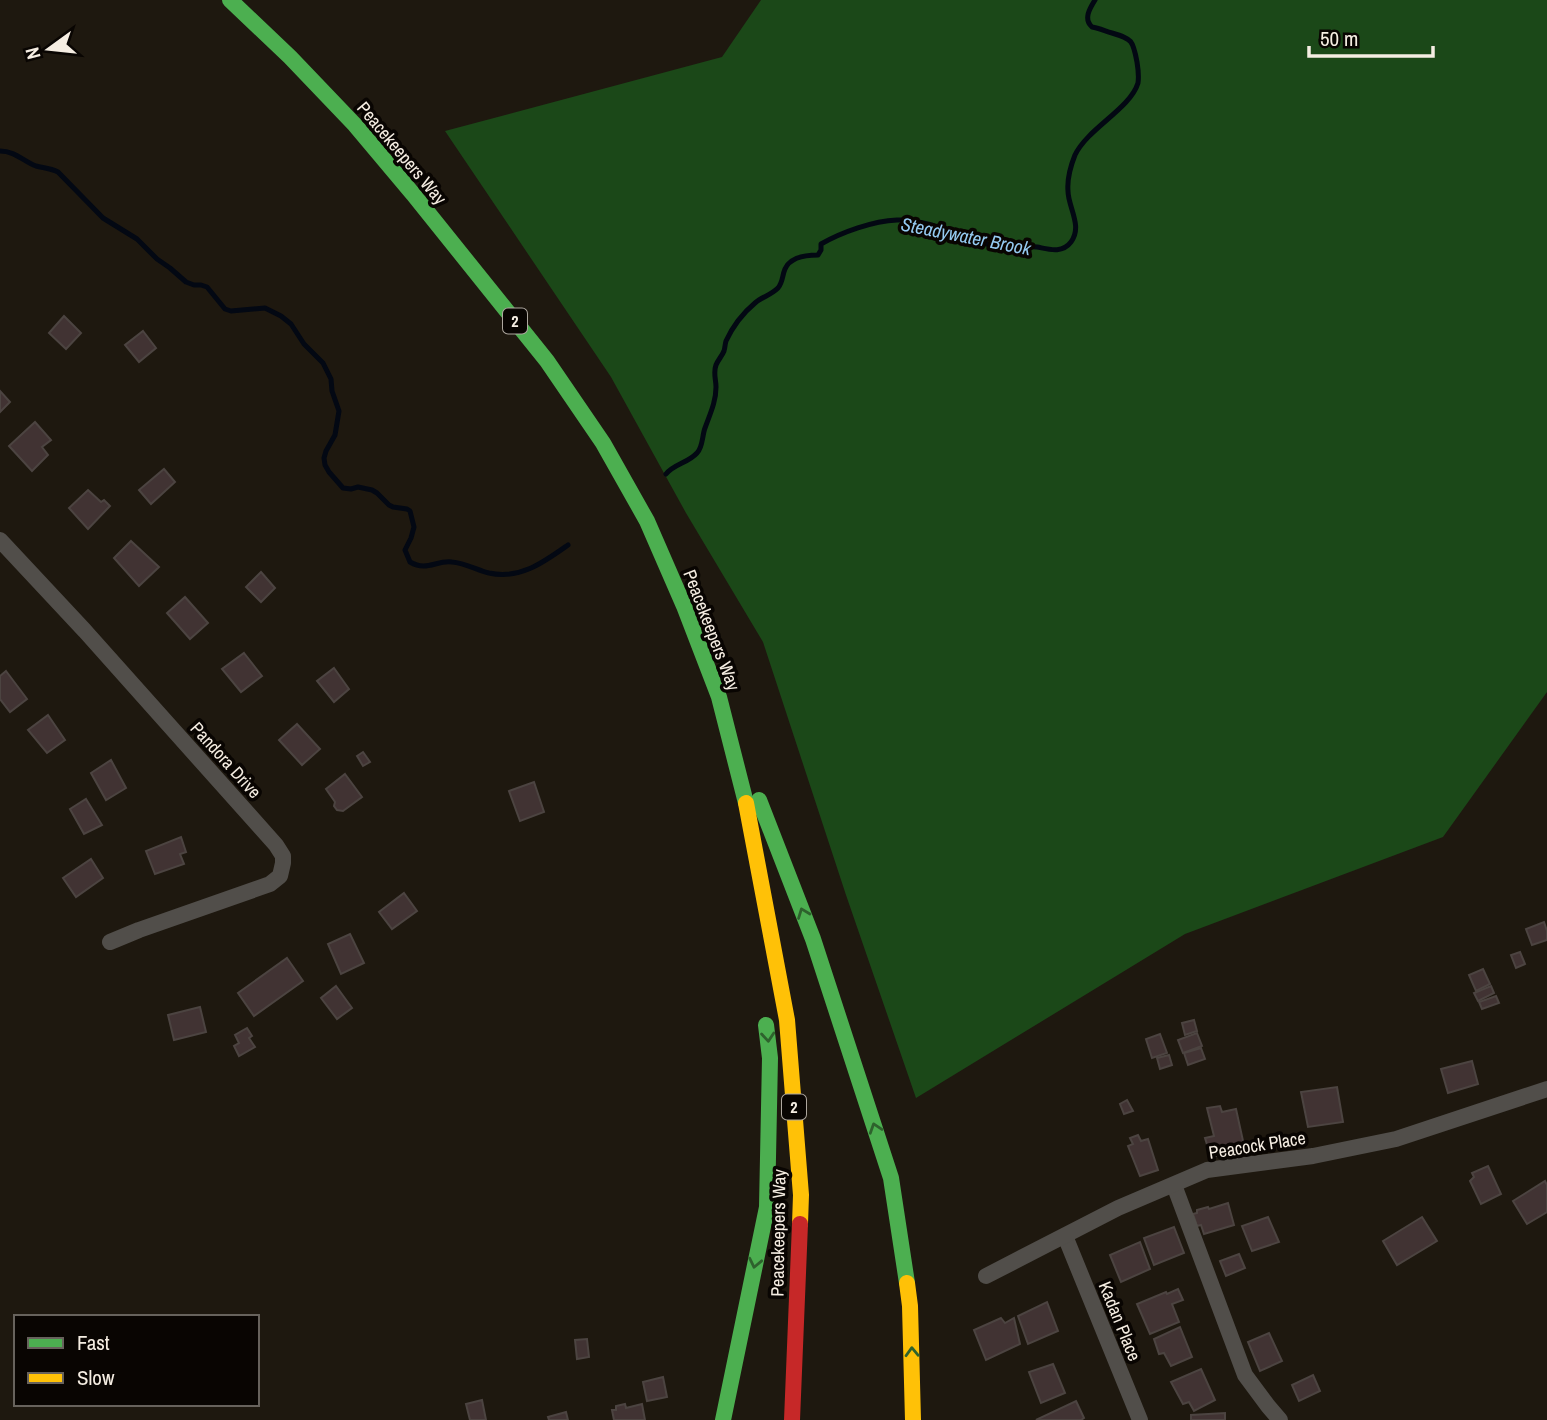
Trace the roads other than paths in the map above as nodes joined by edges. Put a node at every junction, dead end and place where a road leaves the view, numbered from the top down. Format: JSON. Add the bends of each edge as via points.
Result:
{"nodes":[{"id":1,"x":230,"y":0,"type":"edge"},
{"id":2,"x":0,"y":540,"type":"edge"},
{"id":3,"x":719,"y":696,"type":"junction"},
{"id":4,"x":745,"y":798,"type":"junction"},
{"id":5,"x":110,"y":942,"type":"dead end"},
{"id":6,"x":761,"y":962,"type":"dead end"},
{"id":7,"x":764,"y":1003,"type":"dead end"},
{"id":8,"x":1547,"y":1089,"type":"edge"},
{"id":9,"x":1174,"y":1185,"type":"junction"},
{"id":10,"x":1065,"y":1236,"type":"junction"},
{"id":11,"x":986,"y":1276,"type":"dead end"},
{"id":12,"x":723,"y":1420,"type":"edge"},
{"id":13,"x":792,"y":1420,"type":"edge"},
{"id":14,"x":914,"y":1420,"type":"edge"},
{"id":15,"x":1140,"y":1420,"type":"edge"},
{"id":16,"x":1280,"y":1420,"type":"edge"}],
"edges":[{"from":1,"to":3,"type":"highway","name":"Peacekeepers Way","number":"2","via":[[362,134],[547,361],[603,443],[647,521]]},
{"from":2,"to":5,"type":"street","name":"Pandora Drive","via":[[240,803],[276,845],[284,863],[280,876],[270,884]]},
{"from":3,"to":4,"type":"highway","name":"Peacekeepers Way","number":"2"},
{"from":14,"to":3,"type":"highway","one_way":true,"via":[[911,1306],[891,1178],[813,939]]},
{"from":4,"to":6,"type":"highway"},
{"from":4,"to":13,"type":"highway","name":"Peacekeepers Way","number":"2","via":[[787,1020],[801,1195]]},
{"from":7,"to":12,"type":"highway","one_way":true,"via":[[770,1058],[767,1207]]},
{"from":8,"to":9,"type":"street","name":"Peacock Place","via":[[1396,1139],[1207,1170]]},
{"from":9,"to":10,"type":"street","name":"Peacock Place"},
{"from":9,"to":16,"type":"street","via":[[1245,1375]]},
{"from":10,"to":11,"type":"street","name":"Peacock Place"},
{"from":10,"to":15,"type":"street","name":"Kadan Place"}]}
